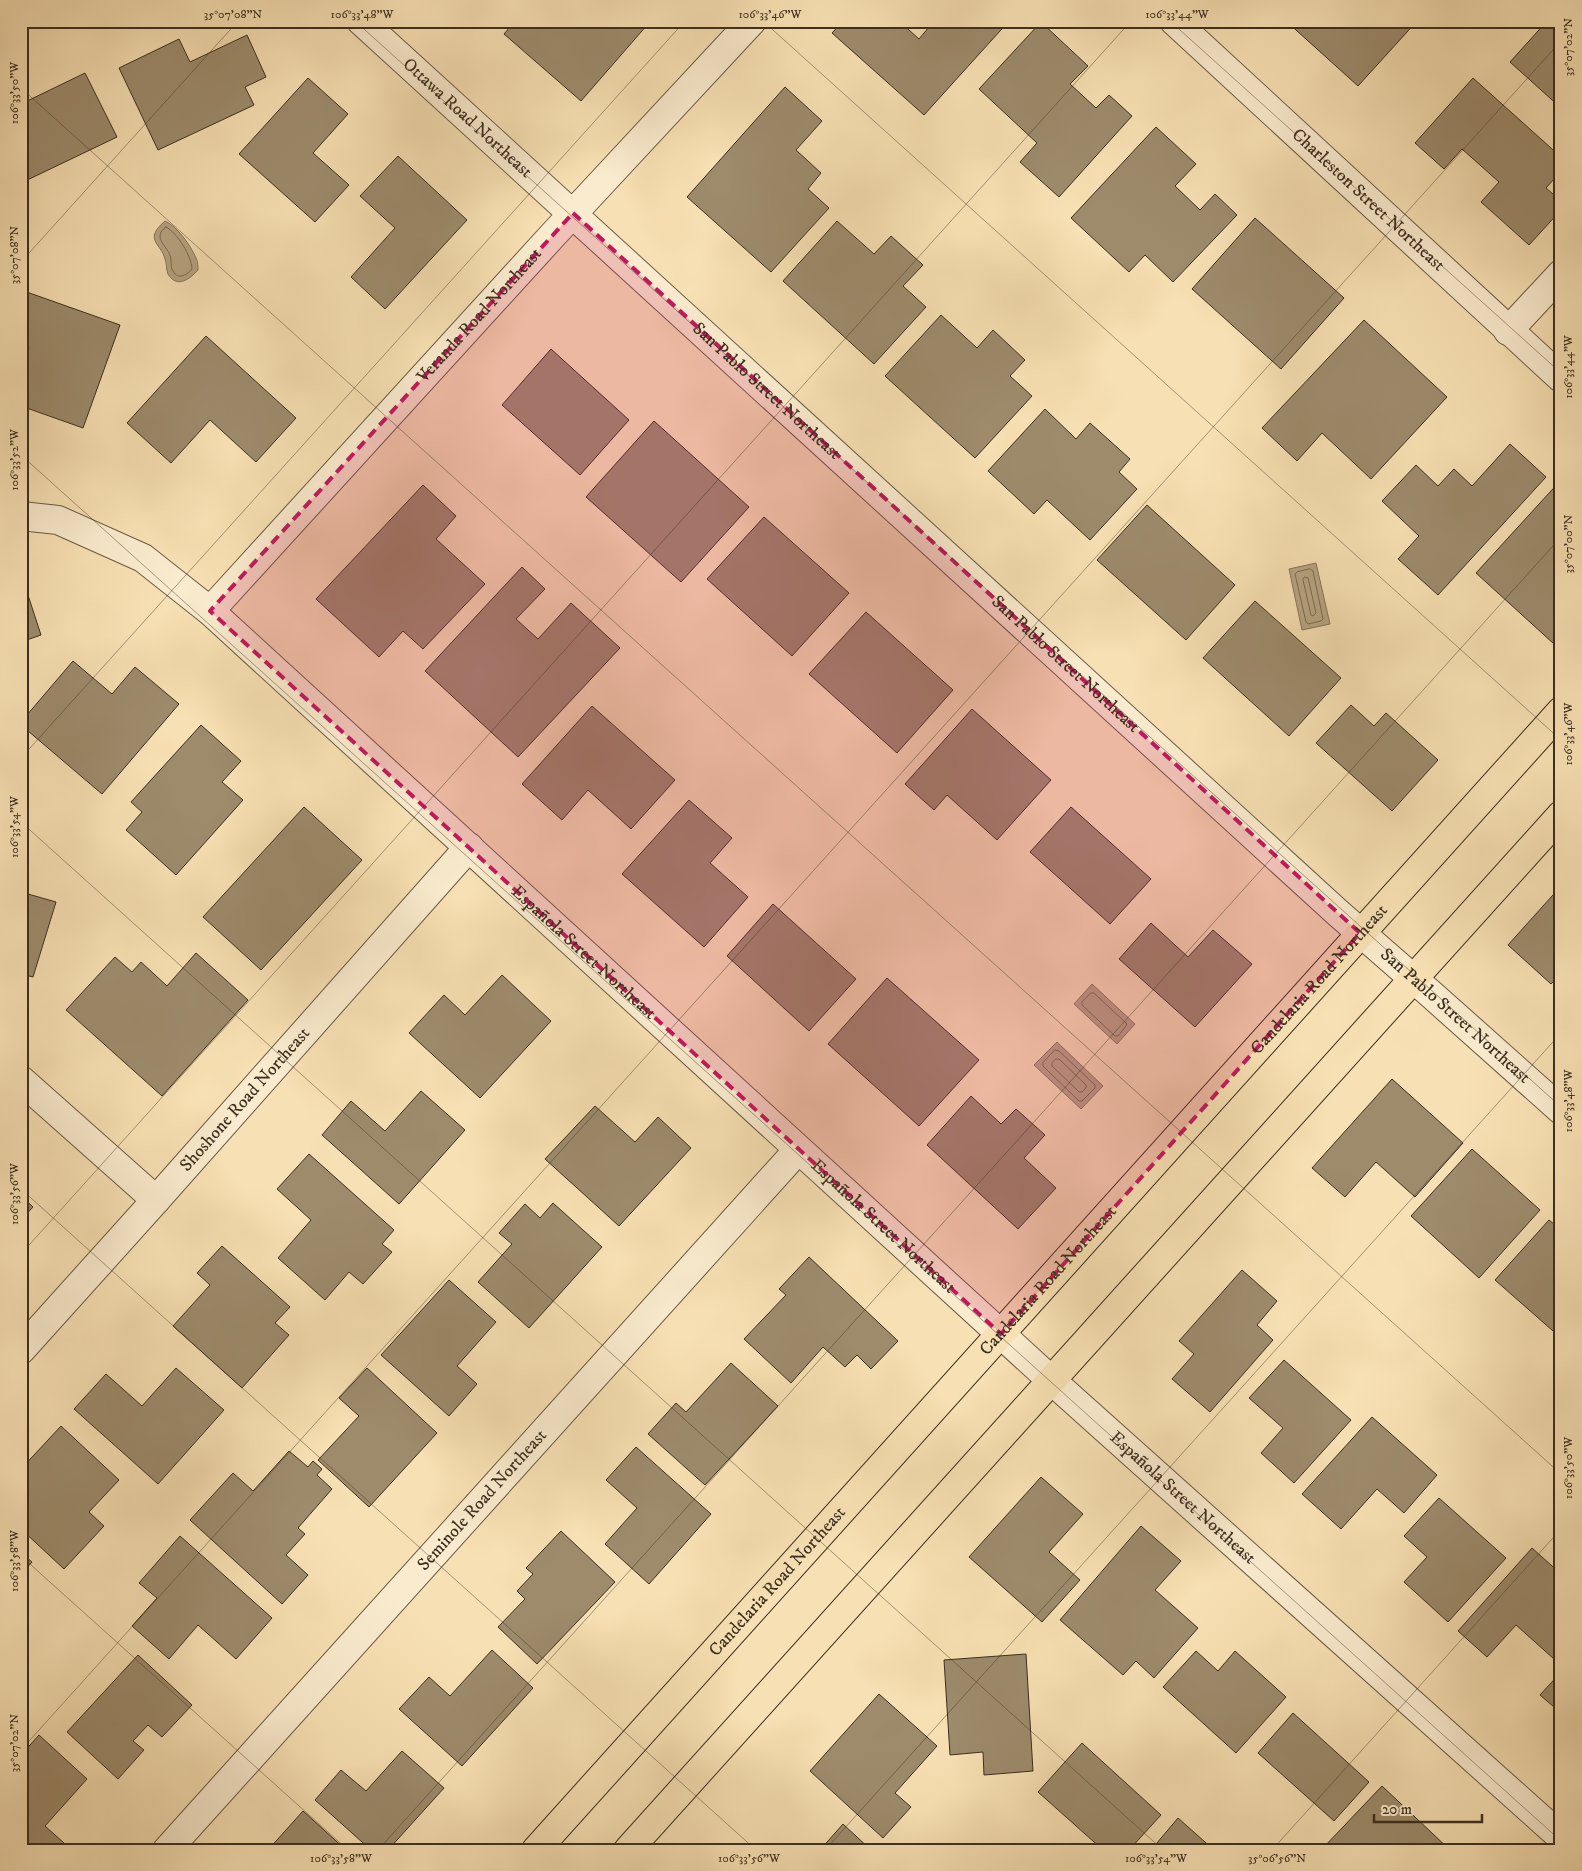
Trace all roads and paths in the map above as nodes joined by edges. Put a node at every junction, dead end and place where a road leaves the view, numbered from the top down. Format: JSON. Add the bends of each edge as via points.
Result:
{"nodes":[{"id":1,"x":361,"y":21,"type":"edge"},
{"id":2,"x":752,"y":21,"type":"edge"},
{"id":3,"x":1174,"y":21,"type":"edge"},
{"id":4,"x":573,"y":213,"type":"junction"},
{"id":5,"x":1561,"y":274,"type":"edge"},
{"id":6,"x":1508,"y":330,"type":"junction"},
{"id":7,"x":1561,"y":378,"type":"edge"},
{"id":8,"x":21,"y":516,"type":"edge"},
{"id":9,"x":210,"y":611,"type":"junction"},
{"id":10,"x":1561,"y":711,"type":"edge"},
{"id":11,"x":1561,"y":815,"type":"edge"},
{"id":12,"x":469,"y":847,"type":"junction"},
{"id":13,"x":1360,"y":933,"type":"junction"},
{"id":14,"x":1414,"y":979,"type":"junction"},
{"id":15,"x":21,"y":1080,"type":"edge"},
{"id":16,"x":1561,"y":1110,"type":"edge"},
{"id":17,"x":798,"y":1150,"type":"junction"},
{"id":18,"x":156,"y":1200,"type":"junction"},
{"id":19,"x":1001,"y":1334,"type":"junction"},
{"id":20,"x":21,"y":1350,"type":"edge"},
{"id":21,"x":1051,"y":1380,"type":"junction"},
{"id":22,"x":1561,"y":1837,"type":"edge"},
{"id":23,"x":167,"y":1850,"type":"edge"},
{"id":24,"x":536,"y":1850,"type":"edge"},
{"id":25,"x":628,"y":1850,"type":"edge"}],
"edges":[{"from":1,"to":4,"type":"street","name":"Ottawa Road Northeast"},
{"from":2,"to":4,"type":"street","name":"Veranda Road Northeast"},
{"from":3,"to":6,"type":"street","name":"Charleston Street Northeast"},
{"from":4,"to":9,"type":"street","name":"Veranda Road Northeast"},
{"from":4,"to":13,"type":"street","name":"San Pablo Street Northeast"},
{"from":5,"to":6,"type":"street"},
{"from":6,"to":7,"type":"street","name":"Charleston Street Northeast"},
{"from":8,"to":9,"type":"street","name":"Española Street Northeast","via":[[58,520],[143,558]]},
{"from":9,"to":12,"type":"street","name":"Española Street Northeast"},
{"from":10,"to":13,"type":"main road","name":"Candelaria Road Northeast"},
{"from":11,"to":14,"type":"main road"},
{"from":12,"to":17,"type":"street","name":"Española Street Northeast"},
{"from":12,"to":18,"type":"street","name":"Shoshone Road Northeast"},
{"from":13,"to":14,"type":"street","name":"San Pablo Street Northeast"},
{"from":13,"to":19,"type":"main road","name":"Candelaria Road Northeast"},
{"from":14,"to":16,"type":"street","name":"San Pablo Street Northeast"},
{"from":14,"to":21,"type":"main road"},
{"from":15,"to":18,"type":"street"},
{"from":17,"to":19,"type":"street","name":"Española Street Northeast"},
{"from":17,"to":23,"type":"street","name":"Seminole Road Northeast"},
{"from":18,"to":20,"type":"street","name":"Shoshone Road Northeast"},
{"from":19,"to":21,"type":"street","name":"Española Street Northeast"},
{"from":19,"to":24,"type":"main road","name":"Candelaria Road Northeast"},
{"from":21,"to":22,"type":"street","name":"Española Street Northeast"},
{"from":21,"to":25,"type":"main road"}]}
